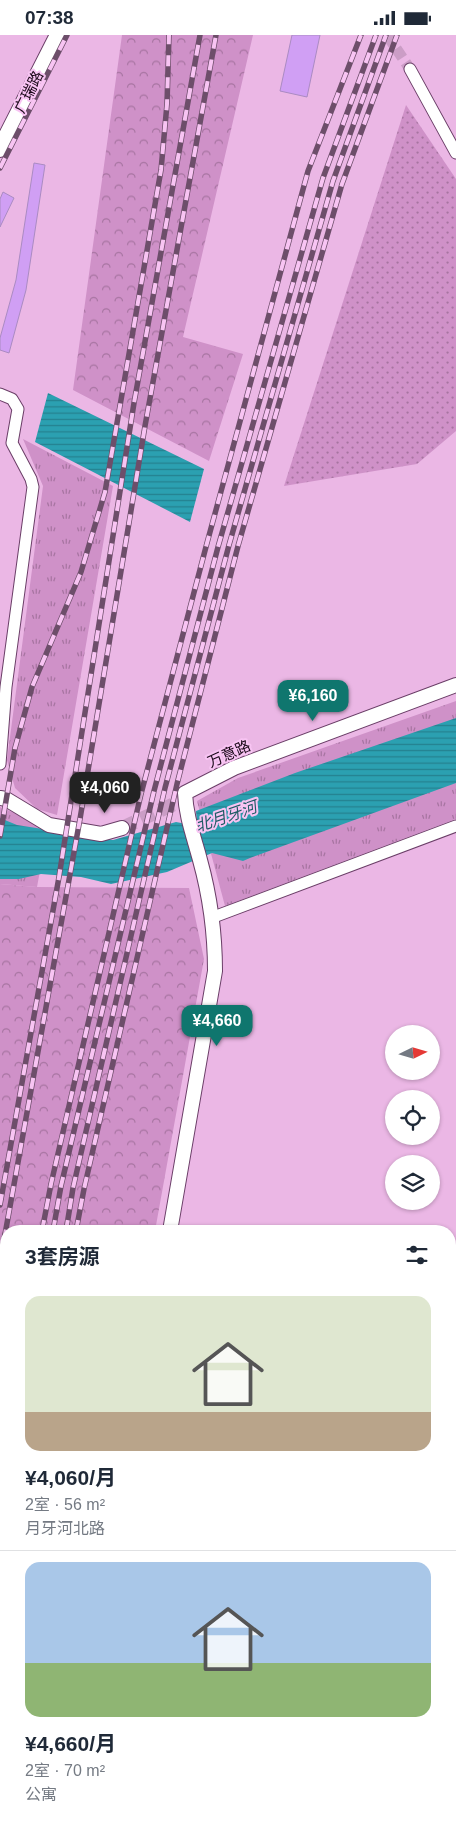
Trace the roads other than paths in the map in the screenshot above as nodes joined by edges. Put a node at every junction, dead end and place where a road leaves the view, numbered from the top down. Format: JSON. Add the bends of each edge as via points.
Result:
{"nodes":[{"id":1,"x":58,"y":35,"type":"edge"},
{"id":2,"x":410,"y":69,"type":"tunnel mouth"},
{"id":3,"x":0,"y":149,"type":"edge"},
{"id":4,"x":456,"y":153,"type":"edge"},
{"id":5,"x":0,"y":394,"type":"edge"},
{"id":6,"x":456,"y":685,"type":"edge"},
{"id":7,"x":456,"y":693,"type":"edge"},
{"id":8,"x":0,"y":764,"type":"edge"},
{"id":9,"x":0,"y":791,"type":"edge"},
{"id":10,"x":0,"y":798,"type":"edge"},
{"id":11,"x":185,"y":801,"type":"junction"},
{"id":12,"x":58,"y":823,"type":"dead end"},
{"id":13,"x":456,"y":826,"type":"edge"},
{"id":14,"x":89,"y":827,"type":"dead end"},
{"id":15,"x":211,"y":918,"type":"junction"},
{"id":16,"x":171,"y":1225,"type":"edge"}],
"edges":[{"from":1,"to":3,"type":"main road","name":"广瑞路"},
{"from":2,"to":4,"type":"street"},
{"from":5,"to":8,"type":"street","via":[[12,399],[18,409],[12,443],[33,487],[6,687]]},
{"from":6,"to":11,"type":"street","name":"万意路","via":[[234,768]]},
{"from":7,"to":11,"type":"street","name":"万意路","via":[[236,773]]},
{"from":9,"to":12,"type":"street","via":[[8,792],[44,819]]},
{"from":10,"to":14,"type":"street","via":[[49,825],[101,834],[123,824],[110,828]]},
{"from":11,"to":15,"type":"street"},
{"from":13,"to":15,"type":"street"},
{"from":15,"to":16,"type":"street","via":[[215,933],[216,971]]}]}
